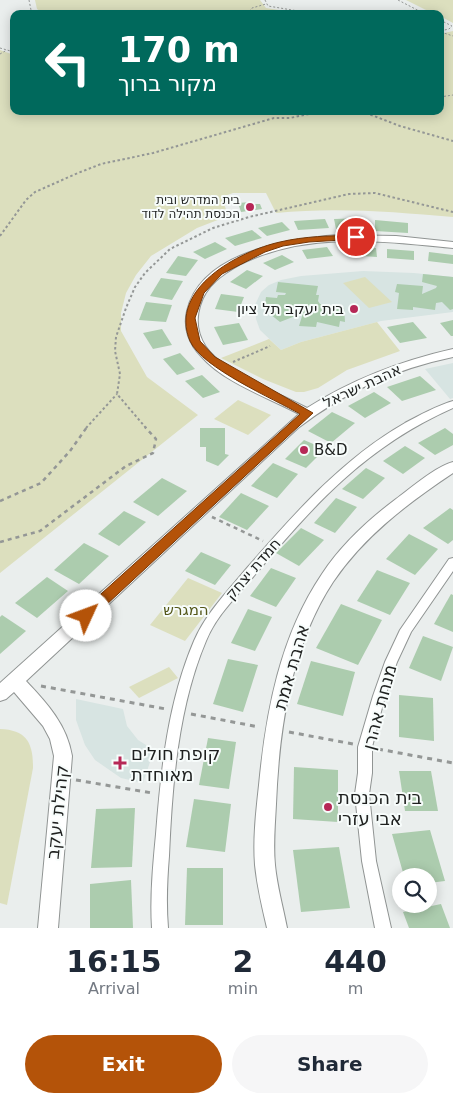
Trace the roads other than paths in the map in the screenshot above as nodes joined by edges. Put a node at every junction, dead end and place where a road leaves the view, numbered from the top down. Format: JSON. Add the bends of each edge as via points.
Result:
{"nodes":[{"id":1,"x":453,"y":245,"type":"edge"},
{"id":2,"x":453,"y":353,"type":"edge"},
{"id":3,"x":453,"y":404,"type":"edge"},
{"id":4,"x":307,"y":413,"type":"junction"},
{"id":5,"x":453,"y":467,"type":"edge"},
{"id":6,"x":453,"y":562,"type":"edge"},
{"id":7,"x":15,"y":681,"type":"junction"},
{"id":8,"x":0,"y":694,"type":"edge"},
{"id":9,"x":48,"y":928,"type":"edge"},
{"id":10,"x":160,"y":928,"type":"edge"},
{"id":11,"x":277,"y":928,"type":"edge"},
{"id":12,"x":383,"y":928,"type":"edge"}],
"edges":[{"from":1,"to":4,"type":"street","via":[[356,237],[281,244],[219,272],[200,293],[190,318],[195,342],[222,367]]},
{"from":2,"to":4,"type":"street","name":"אהבת ישראל","via":[[369,379]]},
{"from":3,"to":10,"type":"street","name":"חמדת יצחק","via":[[397,432],[362,455],[306,510],[224,602],[201,640],[179,712],[166,795],[158,909]]},
{"from":4,"to":7,"type":"street","name":"אהבת ישראל"},
{"from":5,"to":11,"type":"street","name":"אהבת אמת","via":[[427,483],[371,528],[346,553],[306,615],[295,641],[274,730],[266,822],[266,872]]},
{"from":6,"to":12,"type":"street","name":"מנחת אהרן","via":[[406,630],[385,679],[365,746],[362,794],[369,861]]},
{"from":7,"to":8,"type":"street","name":"אהבת ישראל"},
{"from":7,"to":9,"type":"street","name":"קהילת יעקב","via":[[44,712],[62,749]]}]}
